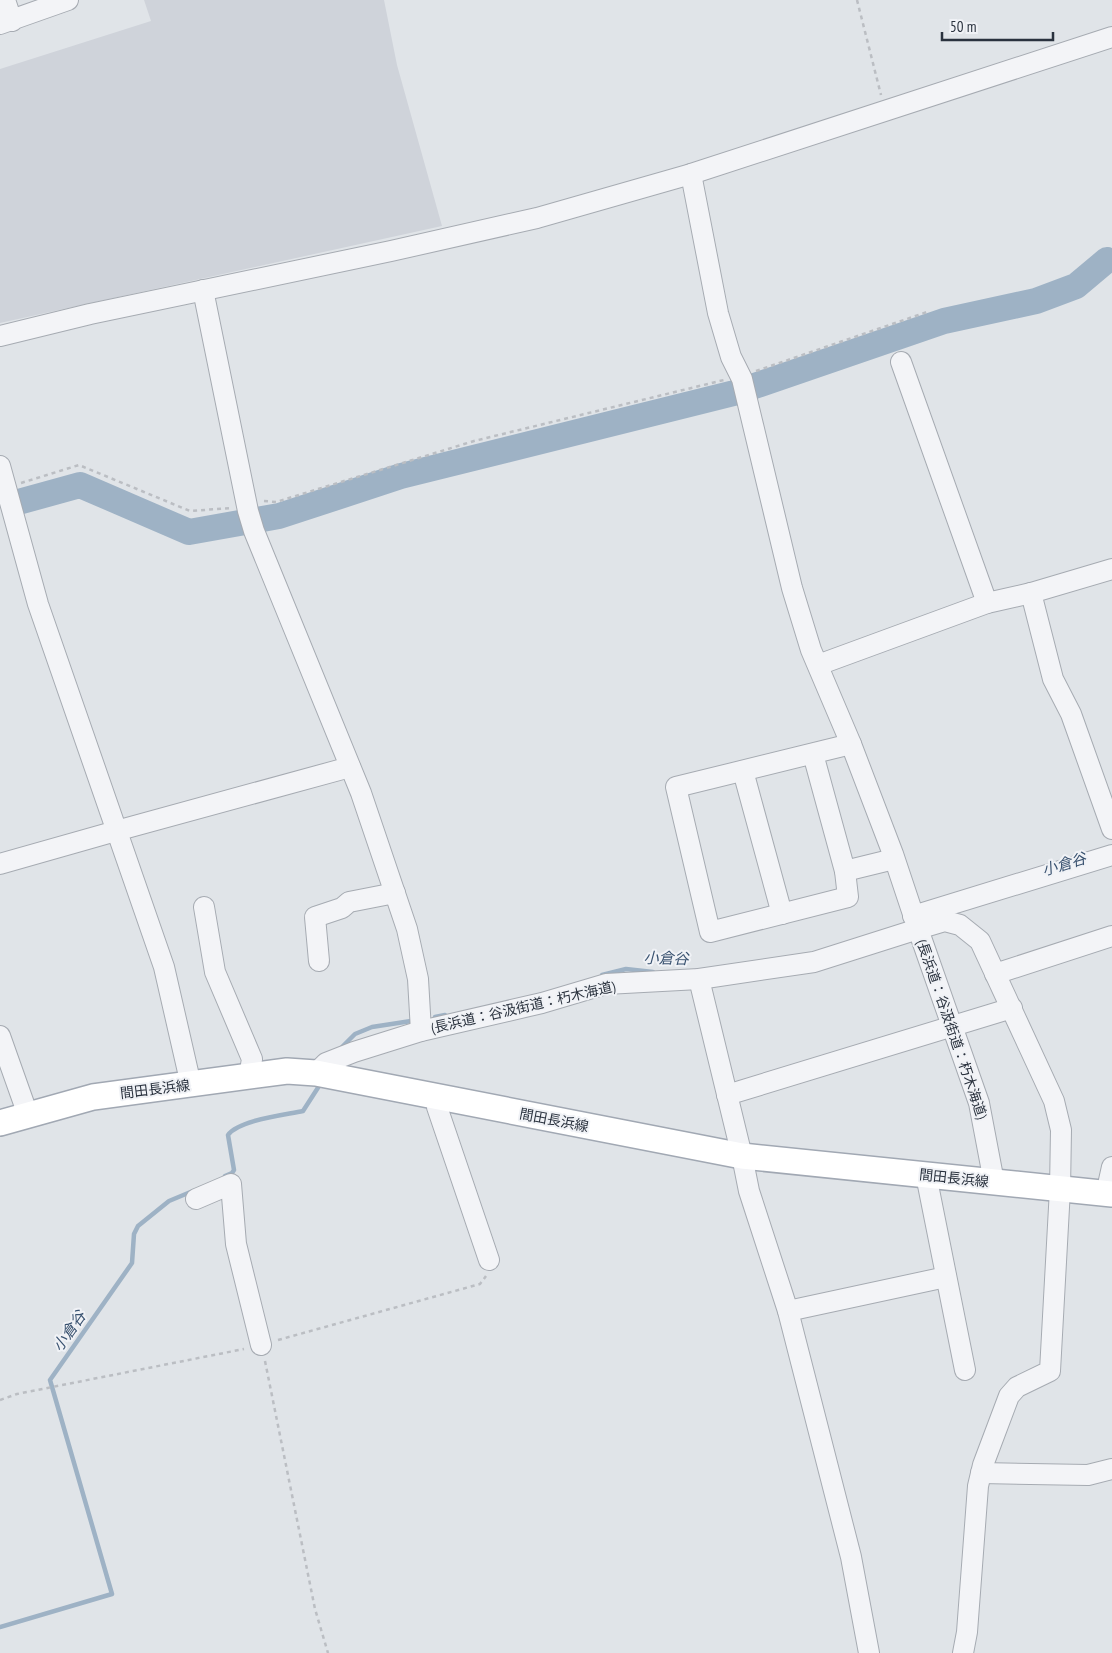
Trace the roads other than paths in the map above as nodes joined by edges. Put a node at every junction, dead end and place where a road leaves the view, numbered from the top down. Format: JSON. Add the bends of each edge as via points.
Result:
{"nodes":[{"id":1,"x":5,"y":0,"type":"edge"},
{"id":2,"x":68,"y":0,"type":"edge"},
{"id":3,"x":6,"y":22,"type":"edge"},
{"id":4,"x":1112,"y":37,"type":"edge"},
{"id":5,"x":691,"y":174,"type":"junction"},
{"id":6,"x":203,"y":290,"type":"junction"},
{"id":7,"x":0,"y":336,"type":"edge"},
{"id":8,"x":901,"y":362,"type":"dead end"},
{"id":9,"x":0,"y":466,"type":"edge"},
{"id":10,"x":1112,"y":569,"type":"edge"},
{"id":11,"x":1031,"y":593,"type":"junction"},
{"id":12,"x":987,"y":603,"type":"junction"},
{"id":13,"x":818,"y":665,"type":"junction"},
{"id":14,"x":852,"y":744,"type":"junction"},
{"id":15,"x":813,"y":754,"type":"junction"},
{"id":16,"x":350,"y":767,"type":"junction"},
{"id":17,"x":743,"y":770,"type":"junction"},
{"id":18,"x":1112,"y":829,"type":"edge"},
{"id":19,"x":116,"y":830,"type":"junction"},
{"id":20,"x":1112,"y":855,"type":"edge"},
{"id":21,"x":894,"y":859,"type":"junction"},
{"id":22,"x":0,"y":864,"type":"edge"},
{"id":23,"x":845,"y":870,"type":"junction"},
{"id":24,"x":394,"y":893,"type":"junction"},
{"id":25,"x":204,"y":907,"type":"dead end"},
{"id":26,"x":782,"y":914,"type":"junction"},
{"id":27,"x":916,"y":922,"type":"junction"},
{"id":28,"x":1112,"y":936,"type":"edge"},
{"id":29,"x":319,"y":961,"type":"dead end"},
{"id":30,"x":995,"y":974,"type":"junction"},
{"id":31,"x":699,"y":979,"type":"junction"},
{"id":32,"x":1012,"y":1008,"type":"junction"},
{"id":33,"x":952,"y":1026,"type":"junction"},
{"id":34,"x":421,"y":1031,"type":"junction"},
{"id":35,"x":0,"y":1036,"type":"edge"},
{"id":36,"x":316,"y":1072,"type":"junction"},
{"id":37,"x":249,"y":1077,"type":"junction"},
{"id":38,"x":191,"y":1085,"type":"junction"},
{"id":39,"x":727,"y":1095,"type":"junction"},
{"id":40,"x":437,"y":1097,"type":"junction"},
{"id":41,"x":28,"y":1115,"type":"junction"},
{"id":42,"x":0,"y":1124,"type":"edge"},
{"id":43,"x":742,"y":1156,"type":"junction"},
{"id":44,"x":1112,"y":1168,"type":"edge"},
{"id":45,"x":926,"y":1175,"type":"junction"},
{"id":46,"x":994,"y":1182,"type":"junction"},
{"id":47,"x":1060,"y":1189,"type":"junction"},
{"id":48,"x":1109,"y":1194,"type":"edge"},
{"id":49,"x":196,"y":1199,"type":"dead end"},
{"id":50,"x":489,"y":1260,"type":"road end"},
{"id":51,"x":946,"y":1277,"type":"junction"},
{"id":52,"x":788,"y":1311,"type":"junction"},
{"id":53,"x":261,"y":1345,"type":"road end"},
{"id":54,"x":965,"y":1370,"type":"dead end"},
{"id":55,"x":1112,"y":1468,"type":"edge"},
{"id":56,"x":981,"y":1473,"type":"junction"},
{"id":57,"x":869,"y":1653,"type":"edge"},
{"id":58,"x":964,"y":1653,"type":"edge"}],
"edges":[{"from":1,"to":3,"type":"street"},
{"from":2,"to":3,"type":"street"},
{"from":4,"to":5,"type":"street"},
{"from":5,"to":6,"type":"street","via":[[537,218]]},
{"from":5,"to":13,"type":"street","via":[[718,314],[731,357],[742,377],[792,588]]},
{"from":6,"to":7,"type":"street"},
{"from":6,"to":16,"type":"street","via":[[254,531]]},
{"from":8,"to":12,"type":"street"},
{"from":9,"to":19,"type":"street","via":[[38,604]]},
{"from":10,"to":11,"type":"street"},
{"from":11,"to":12,"type":"street"},
{"from":11,"to":18,"type":"street","via":[[1052,679],[1071,714]]},
{"from":12,"to":13,"type":"street"},
{"from":13,"to":14,"type":"street"},
{"from":14,"to":15,"type":"street"},
{"from":14,"to":21,"type":"street"},
{"from":15,"to":17,"type":"street"},
{"from":15,"to":23,"type":"street"},
{"from":16,"to":19,"type":"street"},
{"from":16,"to":24,"type":"street"},
{"from":17,"to":26,"type":"street"},
{"from":17,"to":26,"type":"street","via":[[676,787],[710,932]]},
{"from":19,"to":22,"type":"street"},
{"from":19,"to":38,"type":"street","via":[[164,967]]},
{"from":20,"to":27,"type":"street"},
{"from":21,"to":23,"type":"street"},
{"from":21,"to":27,"type":"street"},
{"from":23,"to":26,"type":"street","via":[[848,897]]},
{"from":24,"to":29,"type":"street","via":[[349,902],[342,908],[315,917]]},
{"from":24,"to":34,"type":"street","via":[[407,929],[418,979]]},
{"from":25,"to":37,"type":"street","via":[[215,972],[252,1058]]},
{"from":27,"to":30,"type":"street","via":[[945,921],[960,925],[980,941]]},
{"from":27,"to":31,"type":"street","name":"(長浜道：谷汲街道：朽木海道)","via":[[814,962]]},
{"from":27,"to":33,"type":"street","name":"(長浜道：谷汲街道：朽木海道)"},
{"from":28,"to":30,"type":"street"},
{"from":30,"to":32,"type":"street"},
{"from":31,"to":34,"type":"street","name":"(長浜道：谷汲街道：朽木海道)","via":[[606,984],[542,1003]]},
{"from":31,"to":39,"type":"street"},
{"from":32,"to":33,"type":"street"},
{"from":32,"to":47,"type":"street","via":[[1054,1101],[1060,1130]]},
{"from":33,"to":39,"type":"street"},
{"from":33,"to":46,"type":"street","name":"(長浜道：谷汲街道：朽木海道)","via":[[980,1103]]},
{"from":34,"to":36,"type":"street","name":"(長浜道：谷汲街道：朽木海道)","via":[[326,1063]]},
{"from":35,"to":41,"type":"street"},
{"from":36,"to":37,"type":"main road","name":"間田長浜線","via":[[287,1071]]},
{"from":36,"to":40,"type":"main road","name":"間田長浜線"},
{"from":37,"to":38,"type":"main road","name":"間田長浜線"},
{"from":38,"to":41,"type":"main road","name":"間田長浜線","via":[[93,1097]]},
{"from":39,"to":43,"type":"street"},
{"from":40,"to":43,"type":"main road","name":"間田長浜線"},
{"from":40,"to":50,"type":"street","via":[[436,1108]]},
{"from":41,"to":42,"type":"main road","name":"間田長浜線"},
{"from":43,"to":45,"type":"main road","name":"間田長浜線"},
{"from":43,"to":52,"type":"street","via":[[749,1191]]},
{"from":44,"to":48,"type":"street"},
{"from":45,"to":46,"type":"main road","name":"間田長浜線"},
{"from":45,"to":51,"type":"street"},
{"from":46,"to":47,"type":"main road","name":"間田長浜線"},
{"from":47,"to":48,"type":"main road","name":"間田長浜線"},
{"from":47,"to":56,"type":"street","via":[[1050,1371],[1017,1387],[1009,1396]]},
{"from":49,"to":53,"type":"street","via":[[230,1184],[236,1244]]},
{"from":51,"to":52,"type":"street"},
{"from":51,"to":54,"type":"street"},
{"from":52,"to":57,"type":"street","via":[[851,1557]]},
{"from":55,"to":56,"type":"street","via":[[1088,1474]]},
{"from":56,"to":58,"type":"street"}]}
